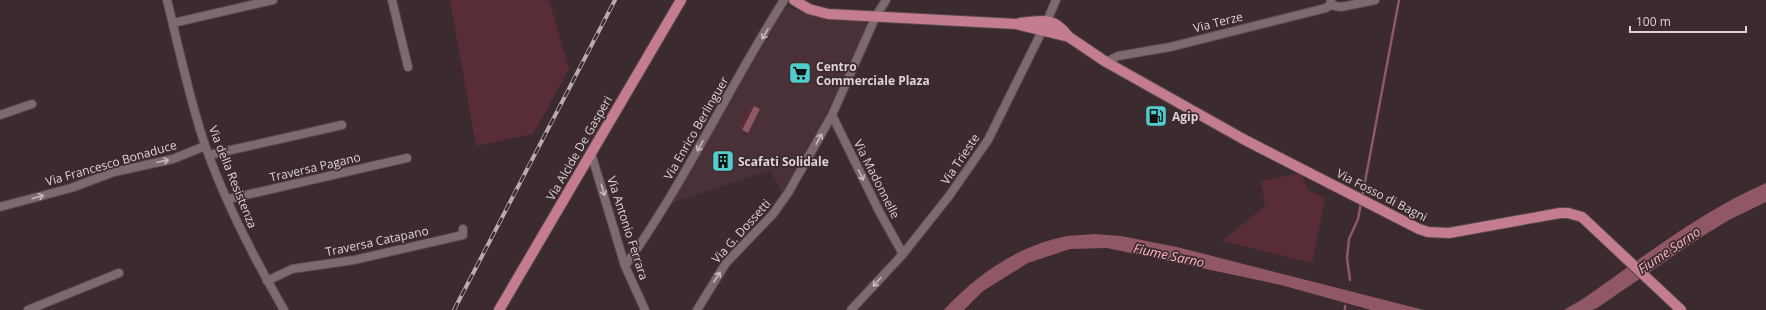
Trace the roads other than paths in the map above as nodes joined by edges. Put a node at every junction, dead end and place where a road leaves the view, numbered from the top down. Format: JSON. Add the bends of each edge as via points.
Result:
{"nodes":[{"id":1,"x":167,"y":0,"type":"edge"},
{"id":2,"x":273,"y":0,"type":"edge"},
{"id":3,"x":392,"y":0,"type":"edge"},
{"id":4,"x":680,"y":0,"type":"edge"},
{"id":5,"x":784,"y":0,"type":"edge"},
{"id":6,"x":794,"y":0,"type":"edge"},
{"id":7,"x":886,"y":0,"type":"edge"},
{"id":8,"x":1056,"y":0,"type":"edge"},
{"id":9,"x":1375,"y":0,"type":"edge"},
{"id":10,"x":1330,"y":3,"type":"edge"},
{"id":11,"x":876,"y":16,"type":"junction"},
{"id":12,"x":173,"y":23,"type":"junction"},
{"id":13,"x":1045,"y":26,"type":"junction"},
{"id":14,"x":1106,"y":62,"type":"junction"},
{"id":15,"x":408,"y":67,"type":"dead end"},
{"id":16,"x":32,"y":104,"type":"dead end"},
{"id":17,"x":0,"y":115,"type":"edge"},
{"id":18,"x":832,"y":115,"type":"junction"},
{"id":19,"x":342,"y":125,"type":"dead end"},
{"id":20,"x":205,"y":146,"type":"junction"},
{"id":21,"x":591,"y":153,"type":"junction"},
{"id":22,"x":209,"y":155,"type":"junction"},
{"id":23,"x":407,"y":158,"type":"dead end"},
{"id":24,"x":228,"y":199,"type":"junction"},
{"id":25,"x":0,"y":207,"type":"edge"},
{"id":26,"x":462,"y":229,"type":"dead end"},
{"id":27,"x":902,"y":254,"type":"junction"},
{"id":28,"x":625,"y":266,"type":"junction"},
{"id":29,"x":119,"y":273,"type":"dead end"},
{"id":30,"x":267,"y":281,"type":"junction"},
{"id":31,"x":1679,"y":308,"type":"edge"},
{"id":32,"x":28,"y":310,"type":"edge"},
{"id":33,"x":284,"y":310,"type":"edge"},
{"id":34,"x":499,"y":310,"type":"edge"},
{"id":35,"x":645,"y":310,"type":"edge"},
{"id":36,"x":697,"y":310,"type":"edge"},
{"id":37,"x":851,"y":310,"type":"edge"}],
"edges":[{"from":1,"to":12,"type":"street","name":"Via della Resistenza"},
{"from":2,"to":12,"type":"street"},
{"from":3,"to":15,"type":"street"},
{"from":4,"to":21,"type":"main road","name":"Via Alcide De Gasperi"},
{"from":5,"to":28,"type":"street","name":"Via Enrico Berlinguer","one_way":true,"via":[[645,238]]},
{"from":6,"to":11,"type":"main road","name":"Via Fosso di Bagni","via":[[804,7],[822,13]]},
{"from":7,"to":11,"type":"street","name":"Via G. Dossetti"},
{"from":8,"to":13,"type":"street","name":"Via Trieste"},
{"from":9,"to":10,"type":"street","via":[[1341,7]]},
{"from":10,"to":14,"type":"street","name":"Via Terze","via":[[1326,8],[1170,47],[1118,56]]},
{"from":11,"to":13,"type":"main road","name":"Via Fosso di Bagni","via":[[1016,24],[1040,20]]},
{"from":11,"to":18,"type":"street","name":"Via G. Dossetti"},
{"from":12,"to":20,"type":"street","name":"Via della Resistenza"},
{"from":13,"to":14,"type":"main road","name":"Via Fosso di Bagni","via":[[1069,37]]},
{"from":13,"to":27,"type":"street","name":"Via Trieste","via":[[988,140],[949,196]]},
{"from":14,"to":31,"type":"main road","name":"Via Fosso di Bagni","via":[[1245,140],[1411,226],[1428,232],[1461,232],[1550,214],[1568,213],[1582,217]]},
{"from":16,"to":17,"type":"street"},
{"from":18,"to":27,"type":"street","name":"Via Madonnelle","one_way":true},
{"from":36,"to":18,"type":"street","name":"Via G. Dossetti","one_way":true,"via":[[726,263],[780,205]]},
{"from":19,"to":22,"type":"street"},
{"from":20,"to":22,"type":"street","name":"Via della Resistenza"},
{"from":25,"to":20,"type":"street","name":"Via Francesco Bonaduce","one_way":true,"via":[[71,188],[114,172],[173,159]]},
{"from":21,"to":28,"type":"street","name":"Via Antonio Ferrara","one_way":true},
{"from":21,"to":34,"type":"main road","name":"Via Alcide De Gasperi"},
{"from":22,"to":24,"type":"street","name":"Via della Resistenza"},
{"from":23,"to":24,"type":"street","name":"Traversa Pagano"},
{"from":24,"to":30,"type":"street","name":"Via della Resistenza"},
{"from":26,"to":30,"type":"street","name":"Traversa Catapano","via":[[463,235],[354,260],[292,269]]},
{"from":27,"to":37,"type":"street","name":"Via Trieste","one_way":true},
{"from":28,"to":35,"type":"street","name":"Via Antonio Ferrara"},
{"from":29,"to":32,"type":"street"},
{"from":30,"to":33,"type":"street","name":"Via della Resistenza"}]}
